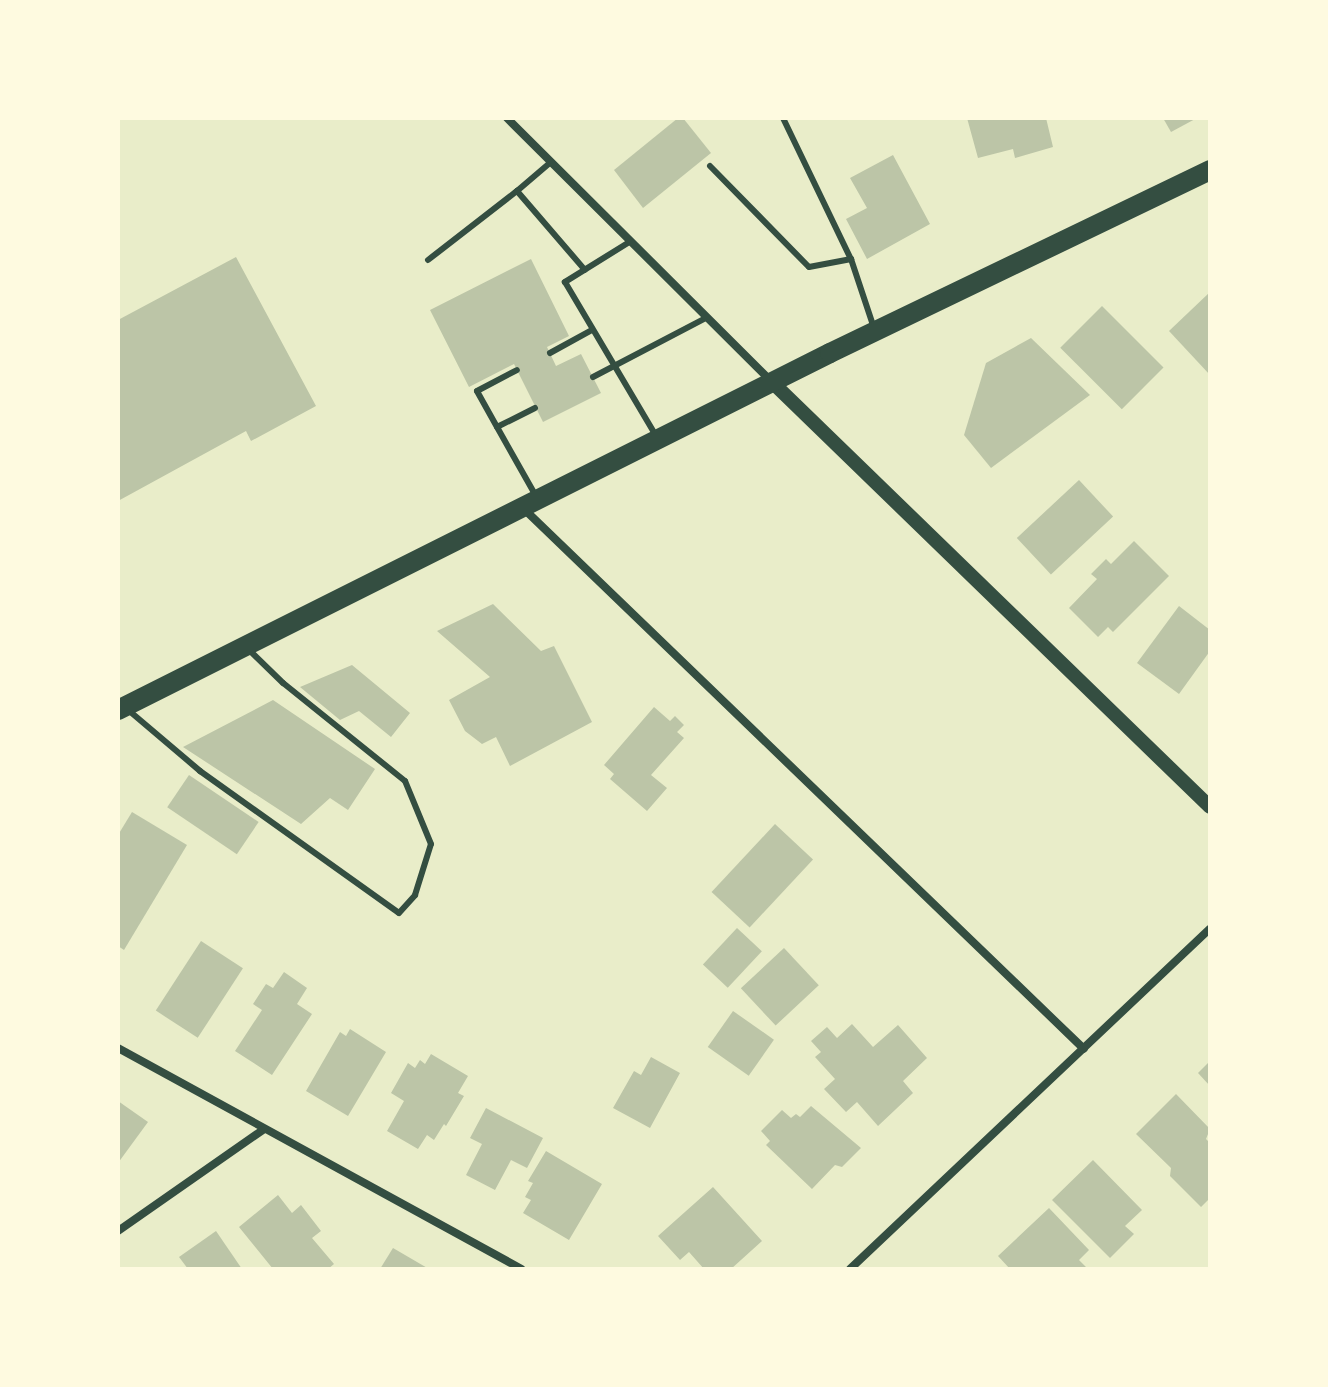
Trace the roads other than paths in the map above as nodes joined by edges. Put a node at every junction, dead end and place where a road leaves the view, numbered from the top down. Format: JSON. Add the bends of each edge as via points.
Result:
{"nodes":[{"id":1,"x":507,"y":118,"type":"edge"},
{"id":2,"x":783,"y":118,"type":"edge"},
{"id":3,"x":551,"y":162,"type":"junction"},
{"id":4,"x":710,"y":166,"type":"dead end"},
{"id":5,"x":1210,"y":170,"type":"edge"},
{"id":6,"x":517,"y":191,"type":"junction"},
{"id":7,"x":631,"y":241,"type":"junction"},
{"id":8,"x":851,"y":259,"type":"junction"},
{"id":9,"x":428,"y":260,"type":"dead end"},
{"id":10,"x":585,"y":270,"type":"junction"},
{"id":11,"x":706,"y":318,"type":"junction"},
{"id":12,"x":592,"y":330,"type":"junction"},
{"id":13,"x":875,"y":332,"type":"junction"},
{"id":14,"x":550,"y":353,"type":"dead end"},
{"id":15,"x":615,"y":367,"type":"junction"},
{"id":16,"x":517,"y":370,"type":"dead end"},
{"id":17,"x":593,"y":377,"type":"dead end"},
{"id":18,"x":772,"y":382,"type":"junction"},
{"id":19,"x":535,"y":408,"type":"dead end"},
{"id":20,"x":497,"y":427,"type":"junction"},
{"id":21,"x":658,"y":440,"type":"junction"},
{"id":22,"x":530,"y":504,"type":"junction"},
{"id":23,"x":245,"y":646,"type":"junction"},
{"id":24,"x":121,"y":708,"type":"edge"},
{"id":25,"x":1210,"y":807,"type":"edge"},
{"id":26,"x":1210,"y":929,"type":"edge"},
{"id":27,"x":118,"y":1048,"type":"edge"},
{"id":28,"x":1084,"y":1049,"type":"junction"},
{"id":29,"x":264,"y":1129,"type":"junction"},
{"id":30,"x":118,"y":1231,"type":"edge"},
{"id":31,"x":521,"y":1269,"type":"edge"},
{"id":32,"x":850,"y":1269,"type":"edge"}],
"edges":[{"from":1,"to":3,"type":"street"},
{"from":2,"to":8,"type":"lane"},
{"from":3,"to":6,"type":"lane"},
{"from":3,"to":7,"type":"street"},
{"from":4,"to":8,"type":"lane","via":[[809,267]]},
{"from":5,"to":13,"type":"main road"},
{"from":6,"to":9,"type":"lane"},
{"from":6,"to":10,"type":"lane"},
{"from":7,"to":10,"type":"lane"},
{"from":7,"to":11,"type":"street"},
{"from":8,"to":13,"type":"lane"},
{"from":10,"to":12,"type":"lane","via":[[565,282]]},
{"from":11,"to":15,"type":"lane"},
{"from":11,"to":18,"type":"street"},
{"from":12,"to":14,"type":"lane"},
{"from":12,"to":15,"type":"lane"},
{"from":13,"to":18,"type":"main road"},
{"from":15,"to":17,"type":"lane"},
{"from":15,"to":21,"type":"lane"},
{"from":16,"to":20,"type":"lane","via":[[477,391]]},
{"from":18,"to":21,"type":"main road"},
{"from":18,"to":25,"type":"street"},
{"from":19,"to":20,"type":"lane"},
{"from":20,"to":22,"type":"lane"},
{"from":21,"to":22,"type":"main road"},
{"from":22,"to":23,"type":"main road"},
{"from":22,"to":28,"type":"street"},
{"from":23,"to":24,"type":"main road"},
{"from":23,"to":24,"type":"lane","via":[[405,781],[431,844],[415,895],[399,913]]},
{"from":26,"to":28,"type":"street"},
{"from":27,"to":29,"type":"street"},
{"from":28,"to":32,"type":"street"},
{"from":29,"to":30,"type":"street"},
{"from":29,"to":31,"type":"street"}]}
